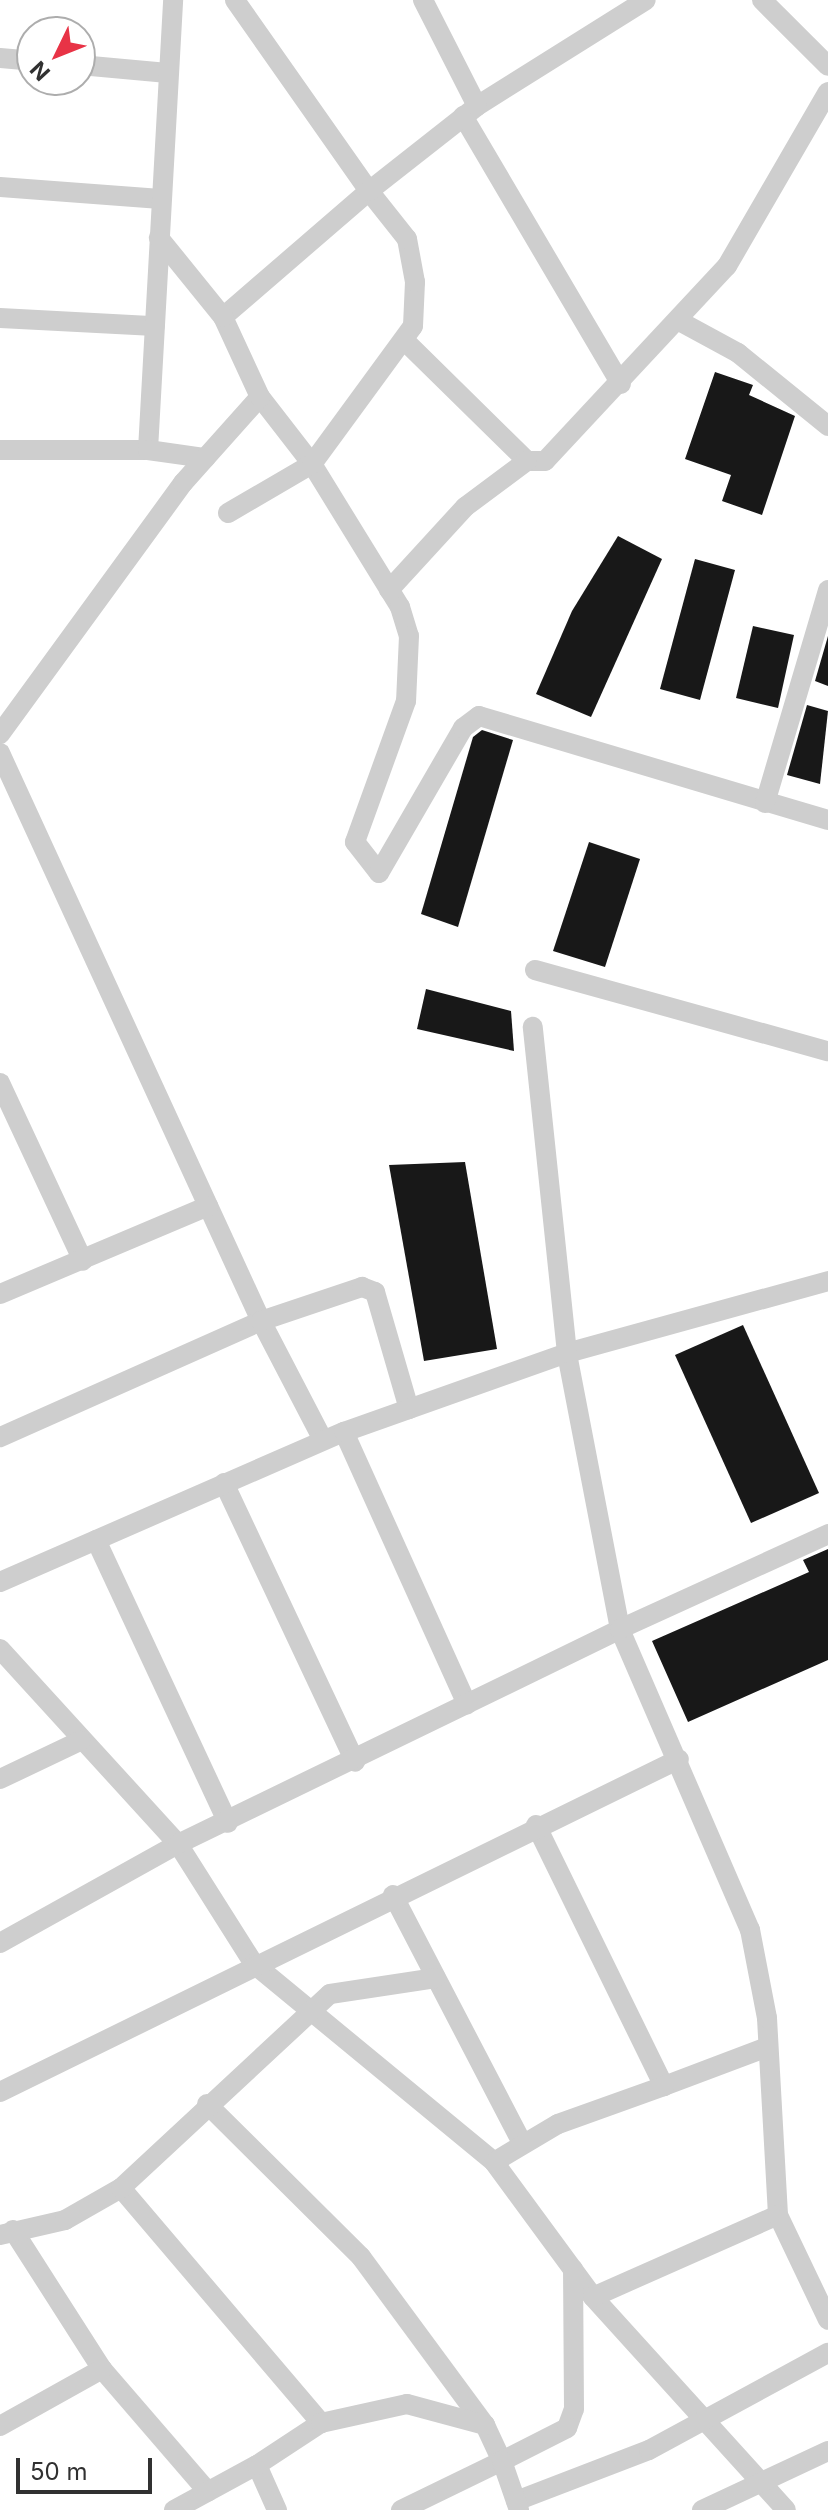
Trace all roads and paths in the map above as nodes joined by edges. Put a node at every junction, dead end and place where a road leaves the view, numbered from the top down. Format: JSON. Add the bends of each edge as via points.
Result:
{"nodes":[{"id":1,"x":173,"y":0,"type":"edge"},
{"id":2,"x":235,"y":0,"type":"edge"},
{"id":3,"x":423,"y":0,"type":"edge"},
{"id":4,"x":646,"y":0,"type":"edge"},
{"id":5,"x":762,"y":0,"type":"edge"},
{"id":6,"x":96,"y":66,"type":"edge"},
{"id":7,"x":828,"y":66,"type":"edge"},
{"id":8,"x":168,"y":73,"type":"junction"},
{"id":9,"x":828,"y":92,"type":"edge"},
{"id":10,"x":470,"y":111,"type":"junction"},
{"id":11,"x":0,"y":187,"type":"edge"},
{"id":12,"x":369,"y":191,"type":"junction"},
{"id":13,"x":161,"y":199,"type":"junction"},
{"id":14,"x":159,"y":238,"type":"junction"},
{"id":15,"x":223,"y":317,"type":"junction"},
{"id":16,"x":0,"y":318,"type":"edge"},
{"id":17,"x":681,"y":322,"type":"junction"},
{"id":18,"x":155,"y":326,"type":"junction"},
{"id":19,"x":406,"y":342,"type":"junction"},
{"id":20,"x":621,"y":384,"type":"junction"},
{"id":21,"x":260,"y":397,"type":"junction"},
{"id":22,"x":828,"y":426,"type":"edge"},
{"id":23,"x":0,"y":450,"type":"edge"},
{"id":24,"x":148,"y":450,"type":"junction"},
{"id":25,"x":205,"y":458,"type":"junction"},
{"id":26,"x":527,"y":461,"type":"junction"},
{"id":27,"x":312,"y":464,"type":"junction"},
{"id":28,"x":228,"y":513,"type":"dead end"},
{"id":29,"x":389,"y":590,"type":"junction"},
{"id":30,"x":828,"y":590,"type":"edge"},
{"id":31,"x":0,"y":734,"type":"edge"},
{"id":32,"x":0,"y":753,"type":"edge"},
{"id":33,"x":765,"y":803,"type":"junction"},
{"id":34,"x":828,"y":820,"type":"edge"},
{"id":35,"x":535,"y":970,"type":"dead end"},
{"id":36,"x":533,"y":1027,"type":"dead end"},
{"id":37,"x":828,"y":1051,"type":"edge"},
{"id":38,"x":0,"y":1083,"type":"edge"},
{"id":39,"x":208,"y":1206,"type":"junction"},
{"id":40,"x":83,"y":1261,"type":"junction"},
{"id":41,"x":828,"y":1281,"type":"edge"},
{"id":42,"x":0,"y":1294,"type":"edge"},
{"id":43,"x":261,"y":1321,"type":"junction"},
{"id":44,"x":567,"y":1353,"type":"junction"},
{"id":45,"x":409,"y":1409,"type":"junction"},
{"id":46,"x":344,"y":1432,"type":"junction"},
{"id":47,"x":0,"y":1437,"type":"edge"},
{"id":48,"x":323,"y":1440,"type":"junction"},
{"id":49,"x":224,"y":1483,"type":"junction"},
{"id":50,"x":828,"y":1534,"type":"edge"},
{"id":51,"x":96,"y":1540,"type":"junction"},
{"id":52,"x":0,"y":1582,"type":"edge"},
{"id":53,"x":620,"y":1629,"type":"junction"},
{"id":54,"x":0,"y":1649,"type":"edge"},
{"id":55,"x":467,"y":1705,"type":"junction"},
{"id":56,"x":80,"y":1741,"type":"junction"},
{"id":57,"x":679,"y":1759,"type":"junction"},
{"id":58,"x":355,"y":1762,"type":"junction"},
{"id":59,"x":0,"y":1779,"type":"edge"},
{"id":60,"x":228,"y":1823,"type":"junction"},
{"id":61,"x":536,"y":1825,"type":"junction"},
{"id":62,"x":178,"y":1844,"type":"junction"},
{"id":63,"x":393,"y":1895,"type":"junction"},
{"id":64,"x":0,"y":1943,"type":"edge"},
{"id":65,"x":254,"y":1964,"type":"junction"},
{"id":66,"x":436,"y":1978,"type":"junction"},
{"id":67,"x":309,"y":2009,"type":"junction"},
{"id":68,"x":767,"y":2047,"type":"junction"},
{"id":69,"x":664,"y":2086,"type":"junction"},
{"id":70,"x":0,"y":2092,"type":"edge"},
{"id":71,"x":207,"y":2104,"type":"junction"},
{"id":72,"x":522,"y":2143,"type":"junction"},
{"id":73,"x":494,"y":2162,"type":"junction"},
{"id":74,"x":121,"y":2188,"type":"junction"},
{"id":75,"x":778,"y":2215,"type":"junction"},
{"id":76,"x":6,"y":2232,"type":"edge"},
{"id":77,"x":573,"y":2269,"type":"junction"},
{"id":78,"x":593,"y":2297,"type":"junction"},
{"id":79,"x":828,"y":2320,"type":"edge"},
{"id":80,"x":828,"y":2353,"type":"edge"},
{"id":81,"x":102,"y":2369,"type":"junction"},
{"id":82,"x":703,"y":2421,"type":"junction"},
{"id":83,"x":321,"y":2423,"type":"junction"},
{"id":84,"x":485,"y":2425,"type":"junction"},
{"id":85,"x":0,"y":2426,"type":"edge"},
{"id":86,"x":828,"y":2451,"type":"edge"},
{"id":87,"x":502,"y":2461,"type":"junction"},
{"id":88,"x":257,"y":2465,"type":"junction"},
{"id":89,"x":761,"y":2483,"type":"junction"},
{"id":90,"x":208,"y":2492,"type":"junction"},
{"id":91,"x":517,"y":2506,"type":"edge"},
{"id":92,"x":174,"y":2510,"type":"edge"},
{"id":93,"x":277,"y":2510,"type":"edge"},
{"id":94,"x":401,"y":2510,"type":"edge"},
{"id":95,"x":702,"y":2510,"type":"edge"},
{"id":96,"x":786,"y":2510,"type":"edge"}],
"edges":[{"from":1,"to":8,"type":"street"},
{"from":2,"to":12,"type":"street"},
{"from":3,"to":10,"type":"street"},
{"from":4,"to":10,"type":"street"},
{"from":5,"to":7,"type":"street"},
{"from":6,"to":8,"type":"street"},
{"from":8,"to":13,"type":"street"},
{"from":9,"to":17,"type":"street","via":[[746,239]]},
{"from":10,"to":12,"type":"street"},
{"from":10,"to":20,"type":"street"},
{"from":11,"to":13,"type":"street"},
{"from":12,"to":15,"type":"street"},
{"from":12,"to":19,"type":"street","via":[[407,239],[417,304]]},
{"from":13,"to":14,"type":"street"},
{"from":14,"to":15,"type":"street"},
{"from":14,"to":18,"type":"street"},
{"from":15,"to":21,"type":"street"},
{"from":16,"to":18,"type":"street"},
{"from":17,"to":20,"type":"street"},
{"from":17,"to":22,"type":"street","via":[[738,353]]},
{"from":18,"to":24,"type":"street"},
{"from":19,"to":26,"type":"street"},
{"from":19,"to":27,"type":"street"},
{"from":20,"to":26,"type":"street","via":[[545,461]]},
{"from":21,"to":25,"type":"street"},
{"from":21,"to":27,"type":"street"},
{"from":23,"to":24,"type":"street"},
{"from":24,"to":25,"type":"street"},
{"from":25,"to":31,"type":"street"},
{"from":26,"to":29,"type":"street","via":[[465,507]]},
{"from":27,"to":28,"type":"street"},
{"from":27,"to":29,"type":"street"},
{"from":29,"to":33,"type":"street","via":[[409,636],[410,685],[355,842],[379,873],[463,728],[479,716]]},
{"from":30,"to":33,"type":"street"},
{"from":32,"to":39,"type":"street"},
{"from":33,"to":34,"type":"street"},
{"from":35,"to":37,"type":"street"},
{"from":36,"to":44,"type":"street"},
{"from":38,"to":40,"type":"street"},
{"from":39,"to":40,"type":"street"},
{"from":39,"to":43,"type":"street"},
{"from":40,"to":42,"type":"street"},
{"from":41,"to":44,"type":"street"},
{"from":43,"to":45,"type":"street","via":[[362,1287],[375,1292],[384,1303]]},
{"from":43,"to":47,"type":"street"},
{"from":43,"to":48,"type":"street"},
{"from":44,"to":45,"type":"street"},
{"from":44,"to":53,"type":"street"},
{"from":45,"to":46,"type":"street"},
{"from":46,"to":48,"type":"street"},
{"from":46,"to":55,"type":"street"},
{"from":48,"to":49,"type":"street"},
{"from":49,"to":51,"type":"street"},
{"from":49,"to":58,"type":"street"},
{"from":50,"to":53,"type":"street"},
{"from":51,"to":52,"type":"street"},
{"from":51,"to":60,"type":"street"},
{"from":53,"to":55,"type":"street"},
{"from":53,"to":57,"type":"street"},
{"from":54,"to":56,"type":"street"},
{"from":55,"to":58,"type":"street"},
{"from":56,"to":59,"type":"street"},
{"from":56,"to":62,"type":"street"},
{"from":57,"to":61,"type":"street"},
{"from":57,"to":68,"type":"street","via":[[750,1930]]},
{"from":58,"to":60,"type":"street"},
{"from":60,"to":62,"type":"street"},
{"from":61,"to":63,"type":"street"},
{"from":61,"to":69,"type":"street"},
{"from":62,"to":64,"type":"street"},
{"from":62,"to":65,"type":"street"},
{"from":63,"to":65,"type":"street"},
{"from":63,"to":66,"type":"street"},
{"from":65,"to":67,"type":"street"},
{"from":65,"to":70,"type":"street"},
{"from":66,"to":67,"type":"street","via":[[362,1986]]},
{"from":66,"to":72,"type":"street"},
{"from":67,"to":71,"type":"street"},
{"from":67,"to":73,"type":"street"},
{"from":68,"to":69,"type":"street"},
{"from":68,"to":75,"type":"street"},
{"from":69,"to":72,"type":"street"},
{"from":71,"to":74,"type":"street"},
{"from":71,"to":84,"type":"street","via":[[361,2257]]},
{"from":72,"to":73,"type":"street"},
{"from":73,"to":77,"type":"street"},
{"from":74,"to":76,"type":"street","via":[[65,2220]]},
{"from":74,"to":83,"type":"street"},
{"from":75,"to":78,"type":"street"},
{"from":75,"to":79,"type":"street"},
{"from":76,"to":81,"type":"street"},
{"from":77,"to":78,"type":"street"},
{"from":77,"to":87,"type":"street","via":[[574,2409],[567,2428]]},
{"from":78,"to":82,"type":"street"},
{"from":80,"to":82,"type":"street"},
{"from":81,"to":85,"type":"street"},
{"from":81,"to":90,"type":"street"},
{"from":82,"to":89,"type":"street"},
{"from":82,"to":91,"type":"street"},
{"from":83,"to":84,"type":"street","via":[[407,2404]]},
{"from":83,"to":88,"type":"street"},
{"from":84,"to":87,"type":"street"},
{"from":86,"to":89,"type":"street"},
{"from":87,"to":91,"type":"street"},
{"from":87,"to":94,"type":"street"},
{"from":88,"to":90,"type":"street"},
{"from":88,"to":93,"type":"street"},
{"from":89,"to":95,"type":"street"},
{"from":89,"to":96,"type":"street"},
{"from":90,"to":92,"type":"street"}]}
